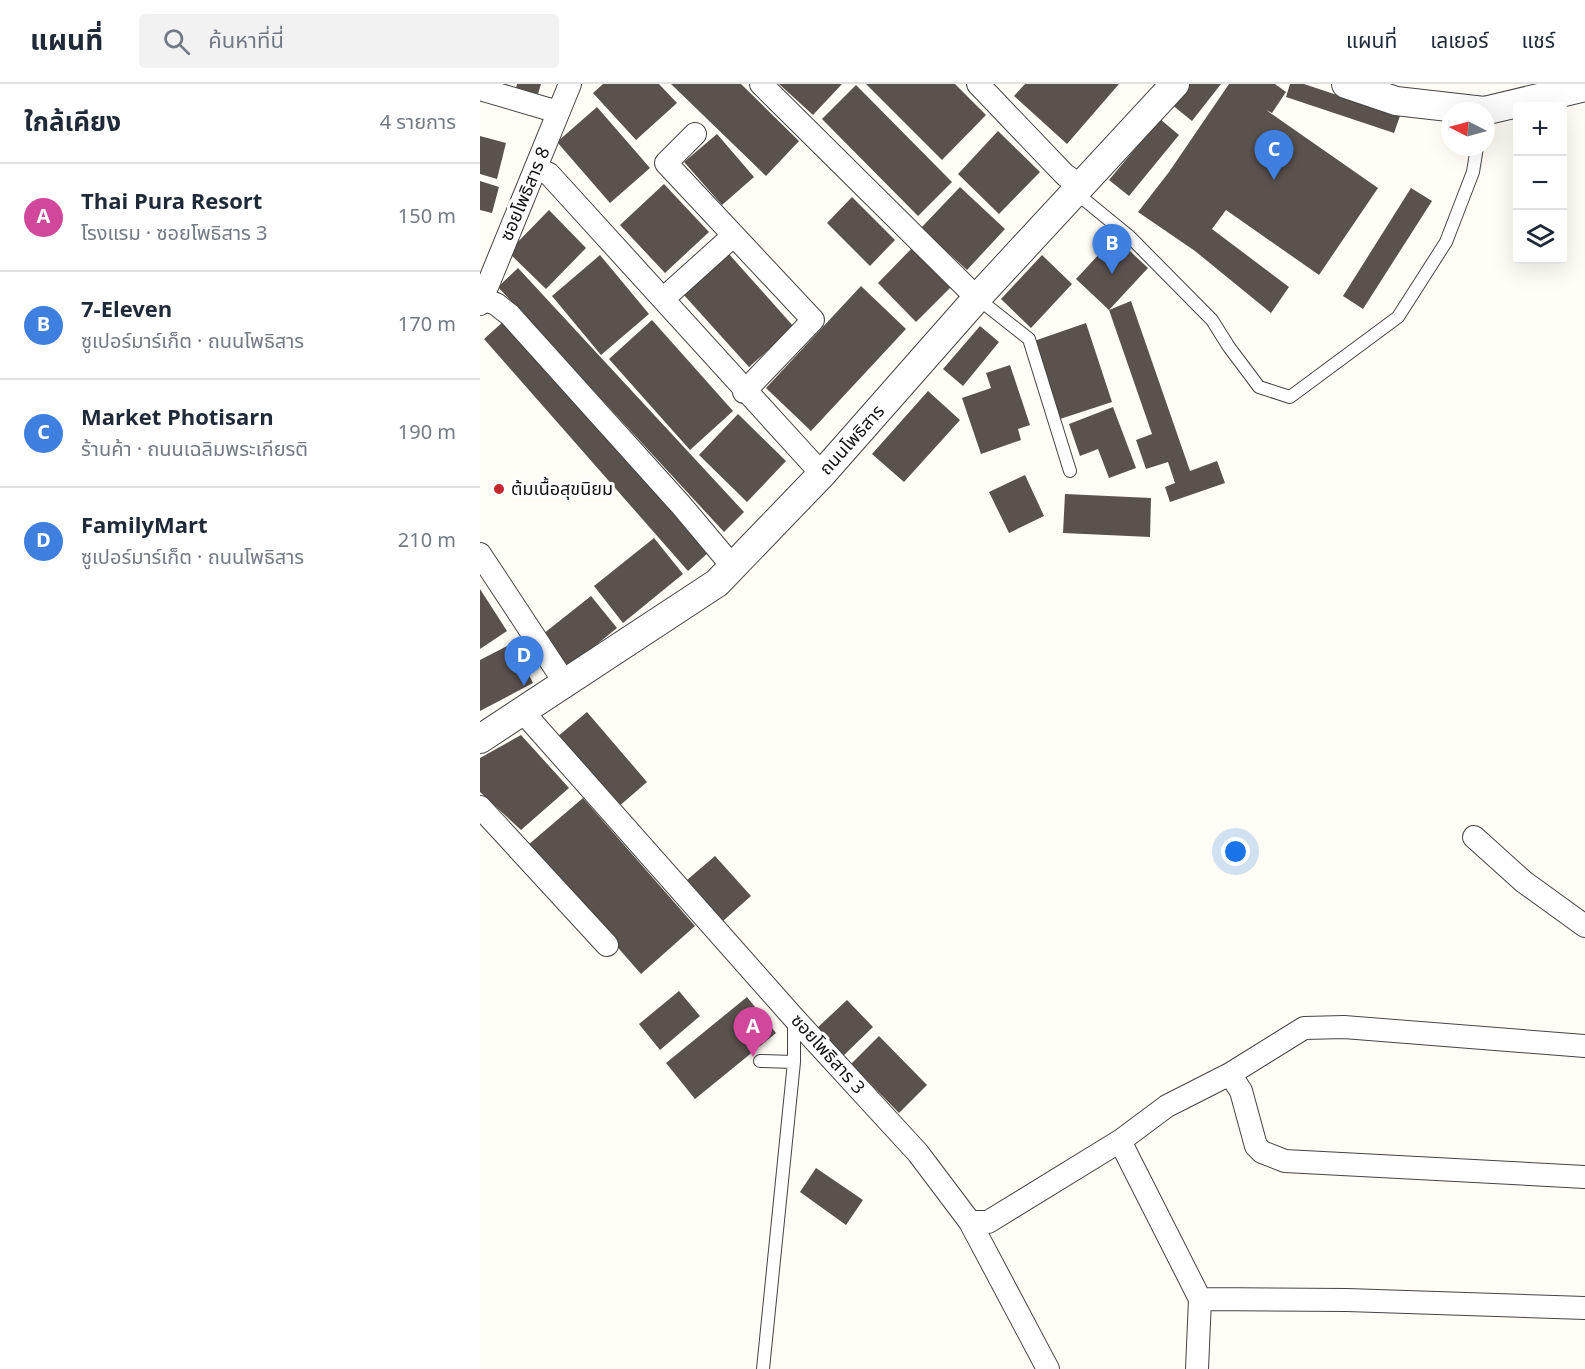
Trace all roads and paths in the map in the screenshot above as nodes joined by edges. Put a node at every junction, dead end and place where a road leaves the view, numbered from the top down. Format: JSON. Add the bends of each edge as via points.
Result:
{"nodes":[{"id":1,"x":570,"y":84,"type":"edge"},
{"id":2,"x":762,"y":84,"type":"edge"},
{"id":3,"x":978,"y":84,"type":"edge"},
{"id":4,"x":1175,"y":84,"type":"edge"},
{"id":5,"x":1346,"y":84,"type":"edge"},
{"id":6,"x":1585,"y":87,"type":"edge"},
{"id":7,"x":480,"y":90,"type":"edge"},
{"id":8,"x":1441,"y":106,"type":"edge"},
{"id":9,"x":1495,"y":108,"type":"edge"},
{"id":10,"x":558,"y":112,"type":"junction"},
{"id":11,"x":695,"y":134,"type":"dead end"},
{"id":12,"x":1476,"y":156,"type":"edge"},
{"id":13,"x":537,"y":168,"type":"junction"},
{"id":14,"x":1078,"y":188,"type":"junction"},
{"id":15,"x":733,"y":236,"type":"junction"},
{"id":16,"x":977,"y":298,"type":"junction"},
{"id":17,"x":663,"y":299,"type":"junction"},
{"id":18,"x":481,"y":301,"type":"edge"},
{"id":19,"x":744,"y":392,"type":"junction"},
{"id":20,"x":1070,"y":471,"type":"dead end"},
{"id":21,"x":822,"y":474,"type":"junction"},
{"id":22,"x":480,"y":554,"type":"edge"},
{"id":23,"x":733,"y":567,"type":"junction"},
{"id":24,"x":565,"y":683,"type":"junction"},
{"id":25,"x":523,"y":712,"type":"junction"},
{"id":26,"x":480,"y":739,"type":"edge"},
{"id":27,"x":480,"y":807,"type":"edge"},
{"id":28,"x":1474,"y":837,"type":"dead end"},
{"id":29,"x":1585,"y":926,"type":"edge"},
{"id":30,"x":608,"y":945,"type":"dead end"},
{"id":31,"x":794,"y":1018,"type":"junction"},
{"id":32,"x":1585,"y":1046,"type":"edge"},
{"id":33,"x":760,"y":1061,"type":"dead end"},
{"id":34,"x":795,"y":1062,"type":"junction"},
{"id":35,"x":1230,"y":1074,"type":"junction"},
{"id":36,"x":1120,"y":1141,"type":"junction"},
{"id":37,"x":1585,"y":1177,"type":"edge"},
{"id":38,"x":970,"y":1222,"type":"junction"},
{"id":39,"x":1200,"y":1299,"type":"junction"},
{"id":40,"x":1585,"y":1308,"type":"edge"},
{"id":41,"x":763,"y":1369,"type":"edge"},
{"id":42,"x":1048,"y":1369,"type":"edge"},
{"id":43,"x":1197,"y":1369,"type":"edge"}],
"edges":[{"from":1,"to":10,"type":"street","name":"ซอยโพธิสาร 8"},
{"from":2,"to":16,"type":"street"},
{"from":3,"to":14,"type":"street"},
{"from":4,"to":14,"type":"street","name":"ถนนโพธิสาร"},
{"from":5,"to":8,"type":"street","via":[[1396,101]]},
{"from":6,"to":9,"type":"street"},
{"from":7,"to":10,"type":"street"},
{"from":10,"to":13,"type":"street","name":"ซอยโพธิสาร 8"},
{"from":11,"to":15,"type":"street","via":[[666,163]]},
{"from":12,"to":14,"type":"lane","via":[[1446,242],[1398,317],[1290,397],[1259,387],[1212,320]]},
{"from":13,"to":17,"type":"street","via":[[549,174]]},
{"from":13,"to":18,"type":"street","name":"ซอยโพธิสาร 8"},
{"from":14,"to":16,"type":"street","name":"ถนนโพธิสาร"},
{"from":15,"to":17,"type":"street"},
{"from":15,"to":19,"type":"street","via":[[813,320]]},
{"from":16,"to":20,"type":"lane","via":[[1029,339]]},
{"from":16,"to":21,"type":"street","name":"ถนนโพธิสาร"},
{"from":17,"to":19,"type":"street"},
{"from":18,"to":23,"type":"street","via":[[496,304],[510,315]]},
{"from":19,"to":21,"type":"street"},
{"from":21,"to":23,"type":"street","name":"ถนนโพธิสาร"},
{"from":22,"to":24,"type":"street"},
{"from":23,"to":24,"type":"street","name":"ถนนโพธิสาร","via":[[717,583]]},
{"from":24,"to":25,"type":"street","name":"ถนนโพธิสาร"},
{"from":25,"to":26,"type":"street","name":"ถนนโพธิสาร"},
{"from":25,"to":31,"type":"street","name":"ซอยโพธิสาร 3"},
{"from":27,"to":30,"type":"street"},
{"from":28,"to":29,"type":"street","via":[[1524,882]]},
{"from":31,"to":34,"type":"lane"},
{"from":31,"to":38,"type":"street","name":"ซอยโพธิสาร 3","via":[[918,1153]]},
{"from":32,"to":35,"type":"street","via":[[1344,1027],[1304,1028]]},
{"from":33,"to":34,"type":"lane"},
{"from":34,"to":41,"type":"lane"},
{"from":35,"to":36,"type":"street","via":[[1167,1106]]},
{"from":35,"to":37,"type":"street","via":[[1241,1091],[1256,1146],[1285,1161]]},
{"from":36,"to":38,"type":"street","via":[[988,1222]]},
{"from":36,"to":39,"type":"street"},
{"from":38,"to":42,"type":"street","name":"ซอยโพธิสาร 3"},
{"from":39,"to":40,"type":"street"},
{"from":39,"to":43,"type":"street"}]}
